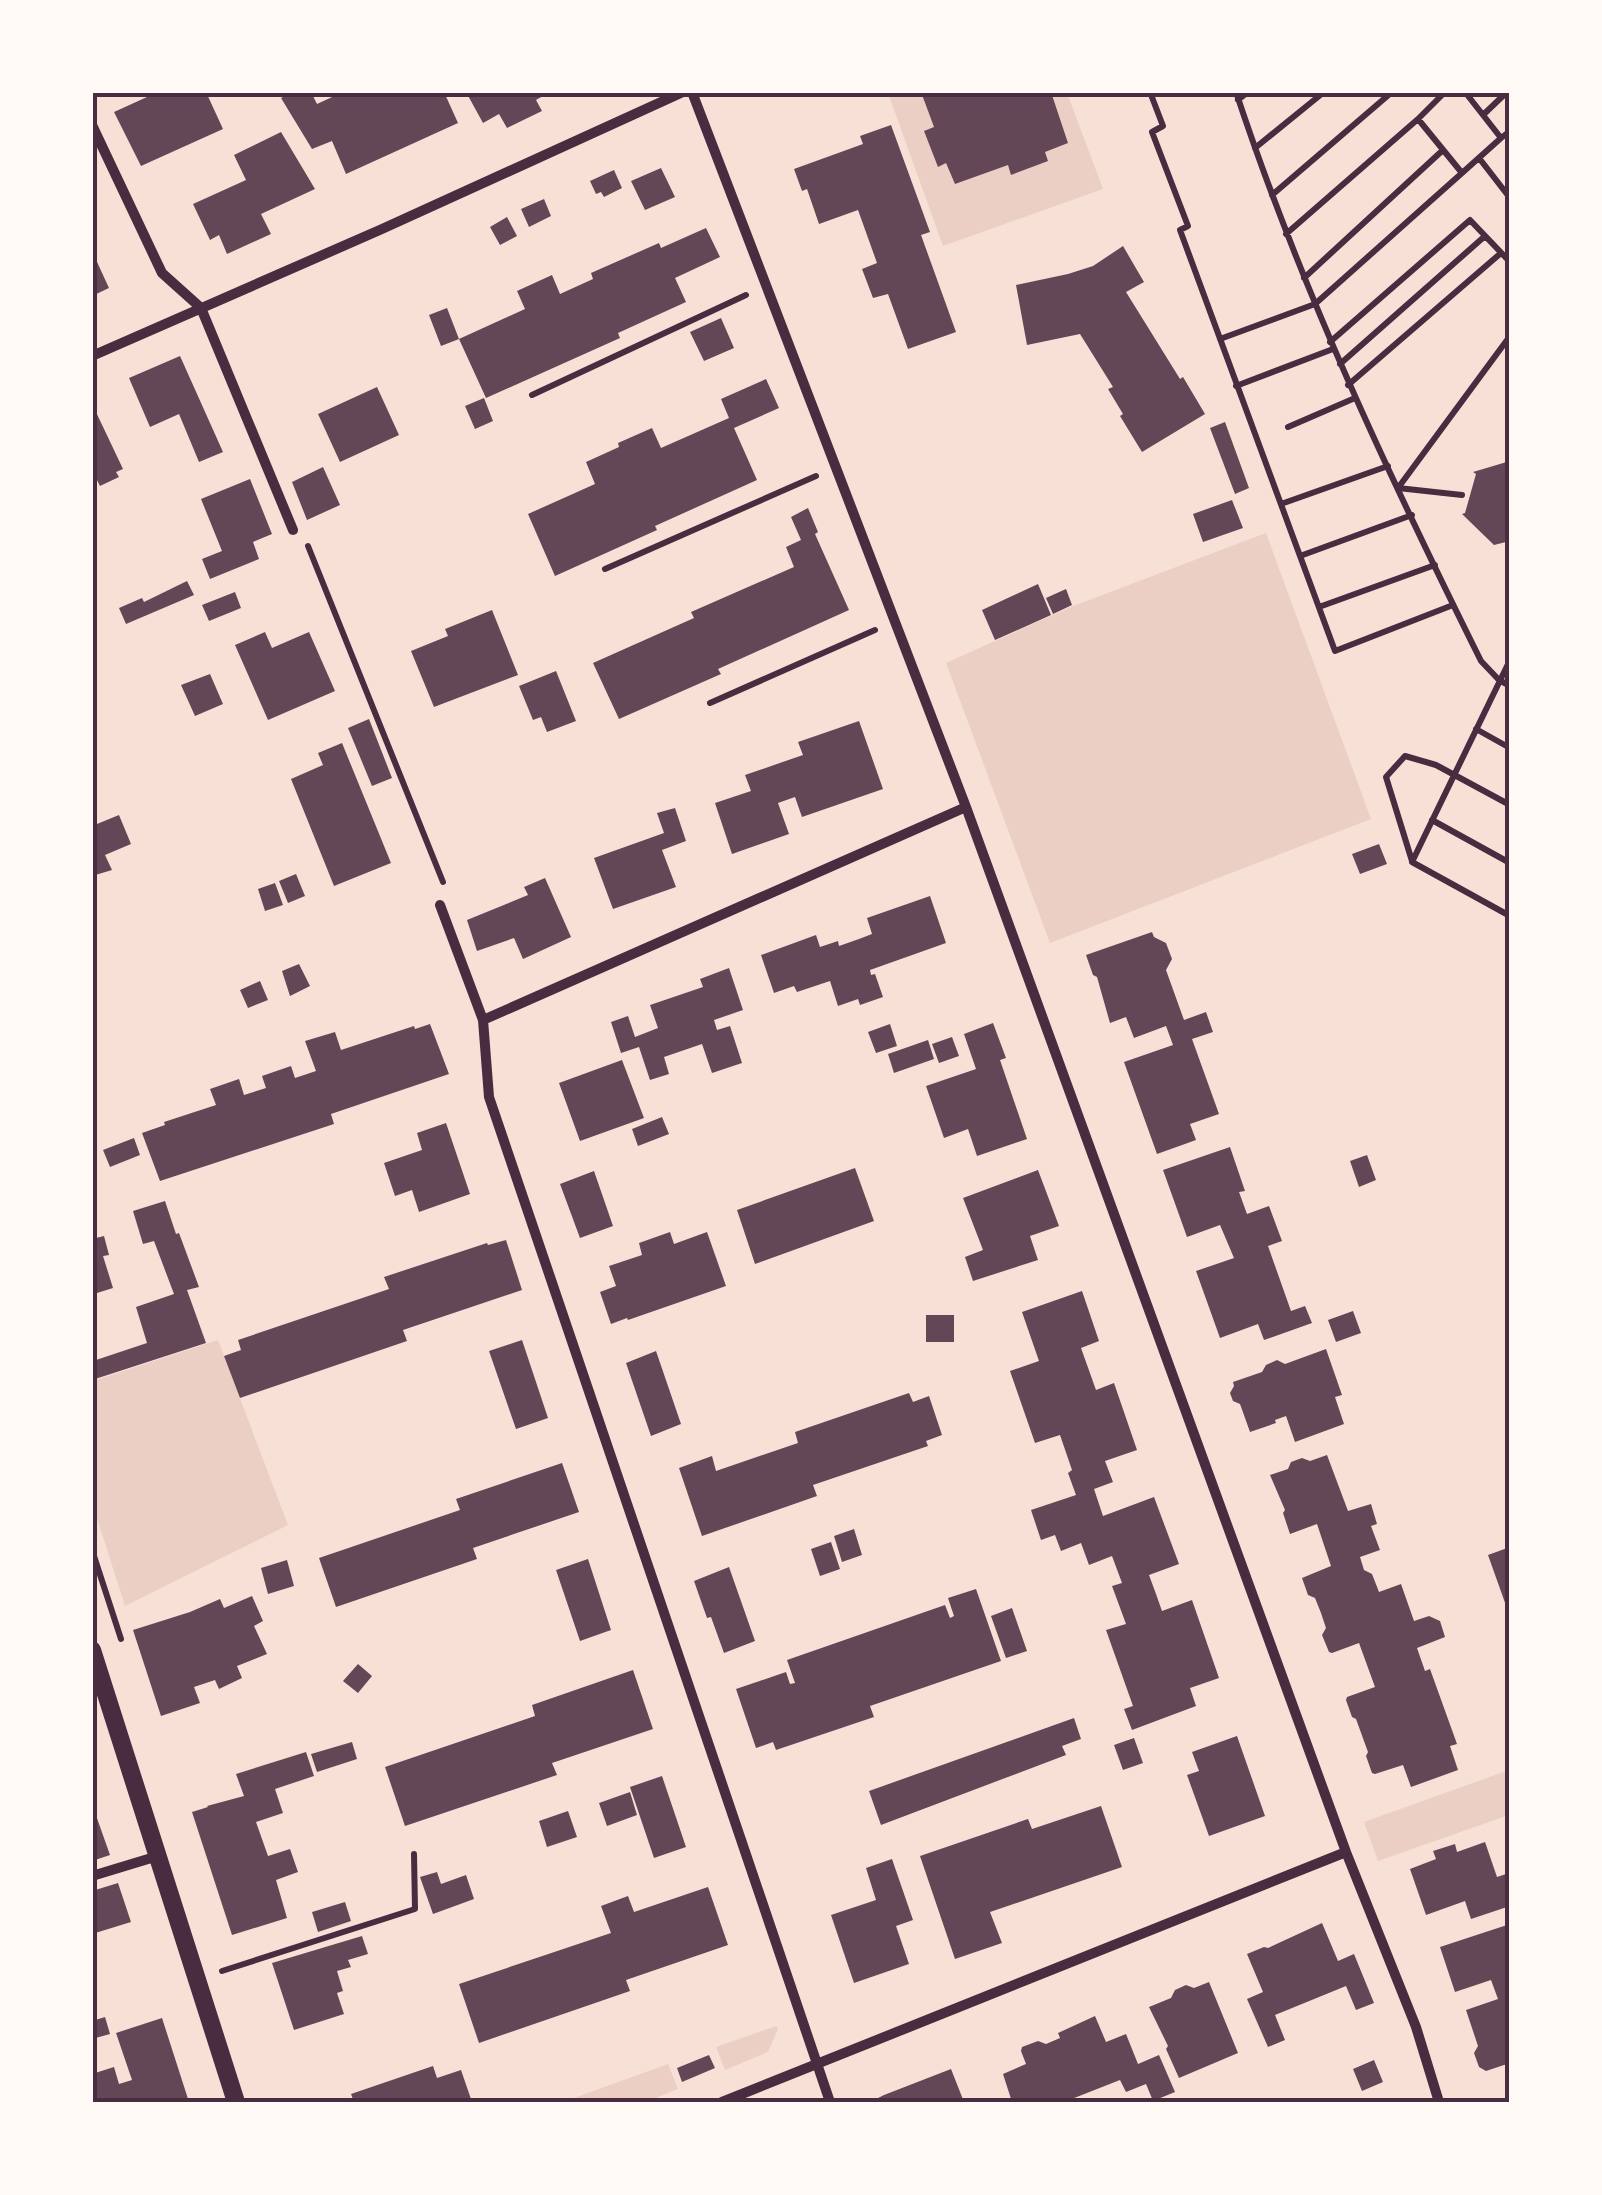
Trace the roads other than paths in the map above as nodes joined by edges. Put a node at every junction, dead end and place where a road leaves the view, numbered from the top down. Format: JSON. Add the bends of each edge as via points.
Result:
{"nodes":[{"id":1,"x":683,"y":92,"type":"edge"},
{"id":2,"x":692,"y":92,"type":"edge"},
{"id":3,"x":92,"y":125,"type":"edge"},
{"id":4,"x":201,"y":308,"type":"junction"},
{"id":5,"x":92,"y":356,"type":"edge"},
{"id":6,"x":293,"y":530,"type":"road end"},
{"id":7,"x":966,"y":808,"type":"junction"},
{"id":8,"x":440,"y":905,"type":"road end"},
{"id":9,"x":482,"y":1020,"type":"junction"},
{"id":10,"x":92,"y":1650,"type":"edge"},
{"id":11,"x":1346,"y":1852,"type":"junction"},
{"id":12,"x":158,"y":1856,"type":"junction"},
{"id":13,"x":92,"y":1876,"type":"edge"},
{"id":14,"x":817,"y":2063,"type":"junction"},
{"id":15,"x":236,"y":2102,"type":"edge"},
{"id":16,"x":722,"y":2102,"type":"edge"},
{"id":17,"x":830,"y":2102,"type":"edge"},
{"id":18,"x":1439,"y":2102,"type":"edge"}],
"edges":[{"from":1,"to":4,"type":"street"},
{"from":2,"to":7,"type":"street"},
{"from":3,"to":4,"type":"street","via":[[162,273]]},
{"from":4,"to":5,"type":"street"},
{"from":4,"to":6,"type":"street"},
{"from":7,"to":9,"type":"street"},
{"from":7,"to":11,"type":"street"},
{"from":8,"to":9,"type":"street"},
{"from":9,"to":14,"type":"street","via":[[489,1097]]},
{"from":10,"to":12,"type":"street"},
{"from":11,"to":14,"type":"street"},
{"from":11,"to":18,"type":"street"},
{"from":12,"to":13,"type":"street"},
{"from":12,"to":15,"type":"street"},
{"from":14,"to":16,"type":"street"},
{"from":14,"to":17,"type":"street"}]}
